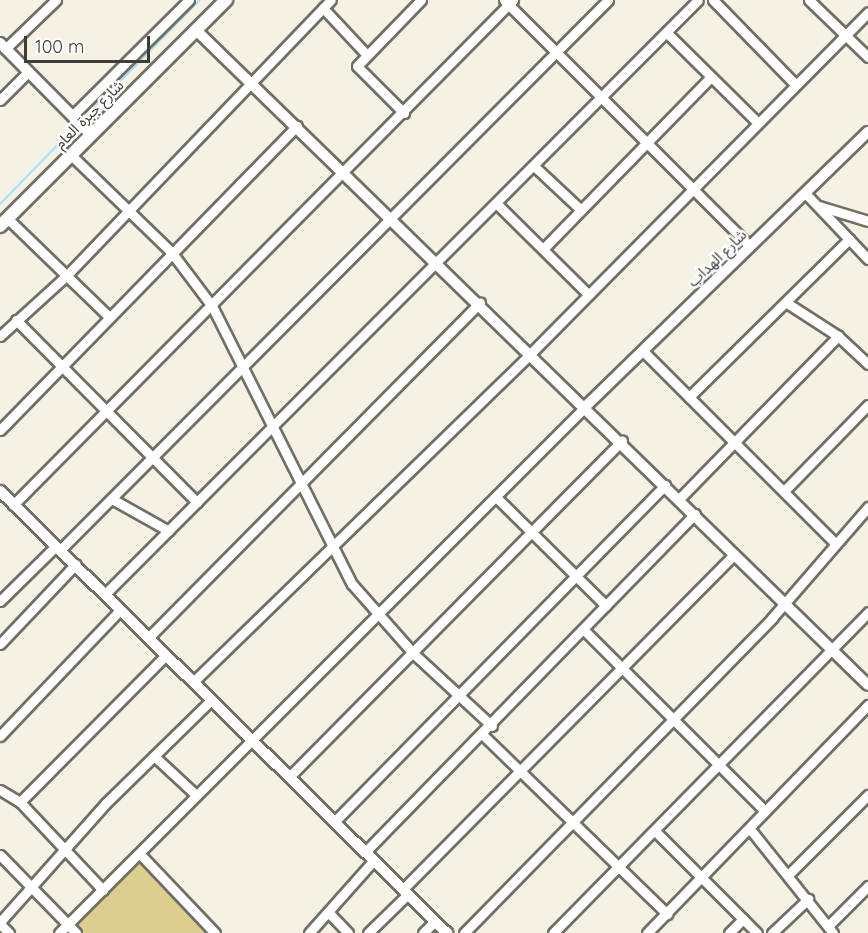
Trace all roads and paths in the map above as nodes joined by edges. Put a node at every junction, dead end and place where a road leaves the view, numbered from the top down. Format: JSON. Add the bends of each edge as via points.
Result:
{"nodes":[{"id":1,"x":55,"y":0,"type":"edge"},
{"id":2,"x":189,"y":0,"type":"edge"},
{"id":3,"x":226,"y":0,"type":"edge"},
{"id":4,"x":331,"y":0,"type":"edge"},
{"id":5,"x":421,"y":0,"type":"edge"},
{"id":6,"x":608,"y":0,"type":"edge"},
{"id":7,"x":698,"y":0,"type":"edge"},
{"id":8,"x":713,"y":0,"type":"edge"},
{"id":9,"x":508,"y":1,"type":"edge"},
{"id":10,"x":813,"y":1,"type":"edge"},
{"id":11,"x":323,"y":8,"type":"junction"},
{"id":12,"x":868,"y":12,"type":"edge"},
{"id":13,"x":196,"y":30,"type":"junction"},
{"id":14,"x":666,"y":32,"type":"junction"},
{"id":15,"x":846,"y":35,"type":"junction"},
{"id":16,"x":3,"y":46,"type":"edge"},
{"id":17,"x":366,"y":54,"type":"junction"},
{"id":18,"x":554,"y":54,"type":"junction"},
{"id":19,"x":868,"y":57,"type":"edge"},
{"id":20,"x":28,"y":72,"type":"junction"},
{"id":21,"x":711,"y":76,"type":"junction"},
{"id":22,"x":251,"y":82,"type":"junction"},
{"id":23,"x":795,"y":84,"type":"junction"},
{"id":24,"x":600,"y":99,"type":"junction"},
{"id":25,"x":0,"y":100,"type":"edge"},
{"id":26,"x":404,"y":113,"type":"junction"},
{"id":27,"x":72,"y":116,"type":"junction"},
{"id":28,"x":758,"y":122,"type":"junction"},
{"id":29,"x":297,"y":126,"type":"junction"},
{"id":30,"x":868,"y":132,"type":"edge"},
{"id":31,"x":90,"y":134,"type":"junction"},
{"id":32,"x":647,"y":144,"type":"junction"},
{"id":33,"x":70,"y":154,"type":"junction"},
{"id":34,"x":534,"y":166,"type":"junction"},
{"id":35,"x":345,"y":173,"type":"junction"},
{"id":36,"x":694,"y":189,"type":"junction"},
{"id":37,"x":806,"y":194,"type":"junction"},
{"id":38,"x":497,"y":204,"type":"junction"},
{"id":39,"x":817,"y":205,"type":"junction"},
{"id":40,"x":126,"y":208,"type":"junction"},
{"id":41,"x":581,"y":210,"type":"junction"},
{"id":42,"x":392,"y":217,"type":"junction"},
{"id":43,"x":868,"y":221,"type":"edge"},
{"id":44,"x":4,"y":222,"type":"edge"},
{"id":45,"x":849,"y":239,"type":"junction"},
{"id":46,"x":750,"y":246,"type":"junction"},
{"id":47,"x":543,"y":249,"type":"junction"},
{"id":48,"x":172,"y":253,"type":"junction"},
{"id":49,"x":868,"y":259,"type":"edge"},
{"id":50,"x":440,"y":261,"type":"junction"},
{"id":51,"x":68,"y":275,"type":"junction"},
{"id":52,"x":587,"y":293,"type":"junction"},
{"id":53,"x":480,"y":302,"type":"junction"},
{"id":54,"x":787,"y":303,"type":"junction"},
{"id":55,"x":212,"y":306,"type":"junction"},
{"id":56,"x":109,"y":317,"type":"junction"},
{"id":57,"x":16,"y":320,"type":"junction"},
{"id":58,"x":0,"y":336,"type":"edge"},
{"id":59,"x":838,"y":336,"type":"junction"},
{"id":60,"x":643,"y":351,"type":"junction"},
{"id":61,"x":532,"y":352,"type":"junction"},
{"id":62,"x":868,"y":364,"type":"edge"},
{"id":63,"x":61,"y":367,"type":"junction"},
{"id":64,"x":244,"y":368,"type":"junction"},
{"id":65,"x":689,"y":397,"type":"junction"},
{"id":66,"x":868,"y":405,"type":"edge"},
{"id":67,"x":586,"y":406,"type":"junction"},
{"id":68,"x":106,"y":412,"type":"junction"},
{"id":69,"x":274,"y":425,"type":"junction"},
{"id":70,"x":0,"y":430,"type":"edge"},
{"id":71,"x":622,"y":441,"type":"junction"},
{"id":72,"x":735,"y":443,"type":"junction"},
{"id":73,"x":154,"y":457,"type":"junction"},
{"id":74,"x":300,"y":485,"type":"junction"},
{"id":75,"x":665,"y":485,"type":"junction"},
{"id":76,"x":0,"y":490,"type":"edge"},
{"id":77,"x":784,"y":491,"type":"junction"},
{"id":78,"x":497,"y":498,"type":"junction"},
{"id":79,"x":112,"y":499,"type":"junction"},
{"id":80,"x":680,"y":499,"type":"junction"},
{"id":81,"x":197,"y":502,"type":"junction"},
{"id":82,"x":14,"y":505,"type":"junction"},
{"id":83,"x":868,"y":507,"type":"edge"},
{"id":84,"x":695,"y":514,"type":"junction"},
{"id":85,"x":169,"y":531,"type":"junction"},
{"id":86,"x":534,"y":533,"type":"junction"},
{"id":87,"x":835,"y":543,"type":"junction"},
{"id":88,"x":59,"y":547,"type":"junction"},
{"id":89,"x":330,"y":548,"type":"junction"},
{"id":90,"x":735,"y":554,"type":"junction"},
{"id":91,"x":76,"y":564,"type":"junction"},
{"id":92,"x":577,"y":578,"type":"junction"},
{"id":93,"x":105,"y":594,"type":"junction"},
{"id":94,"x":783,"y":601,"type":"junction"},
{"id":95,"x":0,"y":602,"type":"edge"},
{"id":96,"x":606,"y":606,"type":"junction"},
{"id":97,"x":120,"y":610,"type":"junction"},
{"id":98,"x":868,"y":612,"type":"edge"},
{"id":99,"x":378,"y":615,"type":"junction"},
{"id":100,"x":585,"y":630,"type":"junction"},
{"id":101,"x":148,"y":638,"type":"junction"},
{"id":102,"x":0,"y":644,"type":"edge"},
{"id":103,"x":832,"y":650,"type":"junction"},
{"id":104,"x":414,"y":654,"type":"junction"},
{"id":105,"x":165,"y":656,"type":"junction"},
{"id":106,"x":623,"y":668,"type":"junction"},
{"id":107,"x":193,"y":682,"type":"junction"},
{"id":108,"x":868,"y":685,"type":"edge"},
{"id":109,"x":461,"y":697,"type":"junction"},
{"id":110,"x":211,"y":700,"type":"junction"},
{"id":111,"x":868,"y":705,"type":"edge"},
{"id":112,"x":673,"y":716,"type":"junction"},
{"id":113,"x":492,"y":726,"type":"junction"},
{"id":114,"x":483,"y":735,"type":"junction"},
{"id":115,"x":0,"y":736,"type":"edge"},
{"id":116,"x":251,"y":740,"type":"junction"},
{"id":117,"x":154,"y":756,"type":"junction"},
{"id":118,"x":719,"y":764,"type":"junction"},
{"id":119,"x":521,"y":772,"type":"junction"},
{"id":120,"x":290,"y":776,"type":"junction"},
{"id":121,"x":0,"y":790,"type":"edge"},
{"id":122,"x":196,"y":795,"type":"junction"},
{"id":123,"x":868,"y":795,"type":"edge"},
{"id":124,"x":20,"y":802,"type":"junction"},
{"id":125,"x":765,"y":811,"type":"junction"},
{"id":126,"x":572,"y":820,"type":"junction"},
{"id":127,"x":335,"y":821,"type":"junction"},
{"id":128,"x":750,"y":829,"type":"junction"},
{"id":129,"x":655,"y":831,"type":"junction"},
{"id":130,"x":366,"y":851,"type":"junction"},
{"id":131,"x":66,"y":853,"type":"junction"},
{"id":132,"x":140,"y":854,"type":"junction"},
{"id":133,"x":0,"y":855,"type":"edge"},
{"id":134,"x":374,"y":860,"type":"junction"},
{"id":135,"x":620,"y":866,"type":"junction"},
{"id":136,"x":789,"y":874,"type":"junction"},
{"id":137,"x":702,"y":879,"type":"junction"},
{"id":138,"x":868,"y":886,"type":"edge"},
{"id":139,"x":32,"y":889,"type":"junction"},
{"id":140,"x":103,"y":890,"type":"junction"},
{"id":141,"x":405,"y":891,"type":"junction"},
{"id":142,"x":808,"y":899,"type":"junction"},
{"id":143,"x":328,"y":912,"type":"junction"},
{"id":144,"x":667,"y":914,"type":"junction"},
{"id":145,"x":743,"y":919,"type":"junction"},
{"id":146,"x":435,"y":921,"type":"junction"},
{"id":147,"x":0,"y":923,"type":"edge"},
{"id":148,"x":67,"y":924,"type":"junction"},
{"id":149,"x":831,"y":930,"type":"edge"},
{"id":150,"x":9,"y":933,"type":"edge"},
{"id":151,"x":59,"y":933,"type":"edge"},
{"id":152,"x":76,"y":933,"type":"edge"},
{"id":153,"x":215,"y":933,"type":"edge"},
{"id":154,"x":309,"y":933,"type":"edge"},
{"id":155,"x":348,"y":933,"type":"edge"},
{"id":156,"x":368,"y":933,"type":"edge"},
{"id":157,"x":423,"y":933,"type":"edge"},
{"id":158,"x":447,"y":933,"type":"edge"},
{"id":159,"x":464,"y":933,"type":"edge"},
{"id":160,"x":553,"y":933,"type":"edge"},
{"id":161,"x":647,"y":933,"type":"edge"},
{"id":162,"x":729,"y":933,"type":"edge"},
{"id":163,"x":757,"y":933,"type":"edge"},
{"id":164,"x":772,"y":933,"type":"edge"}],
"edges":[{"from":1,"to":16,"type":"street"},
{"from":2,"to":27,"type":"street"},
{"from":3,"to":13,"type":"main road","name":"شارع جبرة العام"},
{"from":4,"to":11,"type":"street"},
{"from":5,"to":17,"type":"street"},
{"from":6,"to":18,"type":"street"},
{"from":7,"to":14,"type":"street"},
{"from":8,"to":23,"type":"street"},
{"from":9,"to":18,"type":"street"},
{"from":9,"to":26,"type":"street"},
{"from":10,"to":15,"type":"street"},
{"from":11,"to":17,"type":"street"},
{"from":11,"to":22,"type":"street"},
{"from":12,"to":15,"type":"street"},
{"from":13,"to":22,"type":"street"},
{"from":13,"to":31,"type":"main road","name":"شارع جبرة العام"},
{"from":14,"to":21,"type":"street"},
{"from":14,"to":24,"type":"street"},
{"from":15,"to":19,"type":"street"},
{"from":15,"to":23,"type":"street"},
{"from":16,"to":20,"type":"street"},
{"from":17,"to":26,"type":"street","via":[[358,71]]},
{"from":18,"to":24,"type":"street"},
{"from":18,"to":42,"type":"street"},
{"from":20,"to":25,"type":"street"},
{"from":20,"to":27,"type":"street"},
{"from":21,"to":28,"type":"street"},
{"from":21,"to":32,"type":"street"},
{"from":22,"to":29,"type":"street"},
{"from":22,"to":40,"type":"street"},
{"from":23,"to":28,"type":"street"},
{"from":24,"to":32,"type":"street"},
{"from":24,"to":34,"type":"street"},
{"from":26,"to":35,"type":"street"},
{"from":27,"to":31,"type":"street"},
{"from":28,"to":36,"type":"street"},
{"from":29,"to":35,"type":"street"},
{"from":29,"to":48,"type":"street"},
{"from":30,"to":37,"type":"street","name":"شارع الهداب"},
{"from":31,"to":33,"type":"main road","name":"شارع جبرة العام"},
{"from":32,"to":36,"type":"street"},
{"from":32,"to":41,"type":"street"},
{"from":33,"to":40,"type":"street"},
{"from":33,"to":44,"type":"main road","name":"شارع جبرة العام"},
{"from":34,"to":38,"type":"street"},
{"from":34,"to":41,"type":"street"},
{"from":35,"to":42,"type":"street"},
{"from":35,"to":55,"type":"street"},
{"from":36,"to":46,"type":"street"},
{"from":36,"to":52,"type":"street"},
{"from":37,"to":39,"type":"street"},
{"from":37,"to":46,"type":"street","name":"شارع الهداب"},
{"from":38,"to":47,"type":"street"},
{"from":38,"to":50,"type":"street"},
{"from":39,"to":43,"type":"street"},
{"from":39,"to":45,"type":"street"},
{"from":40,"to":48,"type":"street"},
{"from":40,"to":51,"type":"street"},
{"from":41,"to":47,"type":"street"},
{"from":42,"to":50,"type":"street"},
{"from":42,"to":64,"type":"street"},
{"from":44,"to":51,"type":"street"},
{"from":45,"to":49,"type":"street"},
{"from":45,"to":54,"type":"street"},
{"from":46,"to":60,"type":"street","name":"شارع الهداب"},
{"from":47,"to":52,"type":"street"},
{"from":48,"to":55,"type":"street"},
{"from":48,"to":56,"type":"street"},
{"from":50,"to":53,"type":"street"},
{"from":50,"to":69,"type":"street"},
{"from":51,"to":56,"type":"street"},
{"from":51,"to":57,"type":"street"},
{"from":52,"to":61,"type":"street"},
{"from":53,"to":61,"type":"street"},
{"from":53,"to":74,"type":"street"},
{"from":54,"to":59,"type":"street"},
{"from":54,"to":65,"type":"street"},
{"from":55,"to":64,"type":"street"},
{"from":55,"to":68,"type":"street"},
{"from":56,"to":63,"type":"street"},
{"from":57,"to":58,"type":"street"},
{"from":57,"to":63,"type":"street"},
{"from":59,"to":62,"type":"street"},
{"from":59,"to":72,"type":"street"},
{"from":60,"to":65,"type":"street"},
{"from":60,"to":67,"type":"street","name":"شارع الهداب"},
{"from":61,"to":67,"type":"street"},
{"from":61,"to":89,"type":"street"},
{"from":63,"to":68,"type":"street"},
{"from":63,"to":70,"type":"street"},
{"from":64,"to":69,"type":"street"},
{"from":64,"to":73,"type":"street"},
{"from":65,"to":72,"type":"street"},
{"from":66,"to":77,"type":"street"},
{"from":67,"to":71,"type":"street"},
{"from":67,"to":78,"type":"street"},
{"from":68,"to":73,"type":"street"},
{"from":68,"to":82,"type":"street"},
{"from":69,"to":74,"type":"street"},
{"from":69,"to":81,"type":"street"},
{"from":71,"to":75,"type":"street"},
{"from":71,"to":86,"type":"street"},
{"from":72,"to":77,"type":"street"},
{"from":72,"to":80,"type":"street"},
{"from":73,"to":79,"type":"street"},
{"from":73,"to":81,"type":"street"},
{"from":74,"to":89,"type":"street"},
{"from":74,"to":101,"type":"street"},
{"from":75,"to":80,"type":"street"},
{"from":75,"to":92,"type":"street"},
{"from":76,"to":82,"type":"street"},
{"from":77,"to":87,"type":"street"},
{"from":78,"to":86,"type":"street"},
{"from":78,"to":99,"type":"street"},
{"from":79,"to":85,"type":"street"},
{"from":79,"to":88,"type":"street"},
{"from":80,"to":84,"type":"street"},
{"from":81,"to":85,"type":"street"},
{"from":82,"to":88,"type":"street"},
{"from":83,"to":87,"type":"street"},
{"from":84,"to":90,"type":"street"},
{"from":84,"to":96,"type":"street"},
{"from":85,"to":93,"type":"street"},
{"from":86,"to":92,"type":"street"},
{"from":86,"to":104,"type":"street"},
{"from":87,"to":94,"type":"street"},
{"from":88,"to":91,"type":"street"},
{"from":88,"to":95,"type":"street"},
{"from":89,"to":99,"type":"street"},
{"from":89,"to":107,"type":"street"},
{"from":90,"to":94,"type":"street"},
{"from":90,"to":106,"type":"street"},
{"from":91,"to":93,"type":"street"},
{"from":91,"to":102,"type":"street"},
{"from":92,"to":96,"type":"street"},
{"from":92,"to":109,"type":"street"},
{"from":93,"to":97,"type":"street"},
{"from":94,"to":103,"type":"street"},
{"from":94,"to":112,"type":"street"},
{"from":96,"to":100,"type":"street"},
{"from":97,"to":101,"type":"street"},
{"from":97,"to":115,"type":"street"},
{"from":98,"to":103,"type":"street"},
{"from":99,"to":104,"type":"street"},
{"from":99,"to":116,"type":"street"},
{"from":100,"to":106,"type":"street"},
{"from":100,"to":113,"type":"street"},
{"from":101,"to":105,"type":"street"},
{"from":103,"to":108,"type":"street"},
{"from":103,"to":118,"type":"street"},
{"from":104,"to":109,"type":"street"},
{"from":104,"to":120,"type":"street"},
{"from":105,"to":107,"type":"street"},
{"from":105,"to":124,"type":"street"},
{"from":106,"to":112,"type":"street"},
{"from":106,"to":119,"type":"street"},
{"from":107,"to":110,"type":"street"},
{"from":109,"to":113,"type":"street"},
{"from":109,"to":127,"type":"street"},
{"from":110,"to":116,"type":"street"},
{"from":110,"to":117,"type":"street"},
{"from":111,"to":125,"type":"street"},
{"from":112,"to":118,"type":"street"},
{"from":112,"to":126,"type":"street"},
{"from":113,"to":114,"type":"street"},
{"from":114,"to":119,"type":"street"},
{"from":114,"to":130,"type":"street"},
{"from":116,"to":120,"type":"street"},
{"from":116,"to":122,"type":"street"},
{"from":117,"to":122,"type":"street"},
{"from":117,"to":131,"type":"street"},
{"from":118,"to":125,"type":"street"},
{"from":118,"to":129,"type":"street"},
{"from":119,"to":126,"type":"street"},
{"from":119,"to":141,"type":"street"},
{"from":120,"to":127,"type":"street"},
{"from":121,"to":124,"type":"street"},
{"from":122,"to":132,"type":"street"},
{"from":123,"to":136,"type":"street"},
{"from":124,"to":131,"type":"street"},
{"from":125,"to":128,"type":"street"},
{"from":126,"to":135,"type":"street"},
{"from":126,"to":159,"type":"street"},
{"from":127,"to":130,"type":"street"},
{"from":128,"to":136,"type":"street"},
{"from":128,"to":137,"type":"street"},
{"from":129,"to":135,"type":"street"},
{"from":129,"to":137,"type":"street"},
{"from":130,"to":134,"type":"street"},
{"from":131,"to":139,"type":"street"},
{"from":131,"to":140,"type":"street"},
{"from":132,"to":140,"type":"street"},
{"from":132,"to":153,"type":"street"},
{"from":133,"to":139,"type":"street"},
{"from":134,"to":141,"type":"street"},
{"from":134,"to":143,"type":"street"},
{"from":135,"to":144,"type":"street"},
{"from":135,"to":160,"type":"street"},
{"from":136,"to":142,"type":"street"},
{"from":137,"to":144,"type":"street"},
{"from":137,"to":145,"type":"street"},
{"from":138,"to":149,"type":"street"},
{"from":139,"to":147,"type":"street"},
{"from":139,"to":148,"type":"street"},
{"from":140,"to":148,"type":"street"},
{"from":141,"to":146,"type":"street"},
{"from":141,"to":156,"type":"street"},
{"from":142,"to":149,"type":"street"},
{"from":142,"to":164,"type":"street"},
{"from":143,"to":154,"type":"street"},
{"from":143,"to":155,"type":"street"},
{"from":144,"to":161,"type":"street"},
{"from":145,"to":162,"type":"street"},
{"from":145,"to":163,"type":"street"},
{"from":146,"to":157,"type":"street"},
{"from":146,"to":158,"type":"street"},
{"from":147,"to":150,"type":"street"},
{"from":148,"to":151,"type":"street"},
{"from":148,"to":152,"type":"street"}]}
